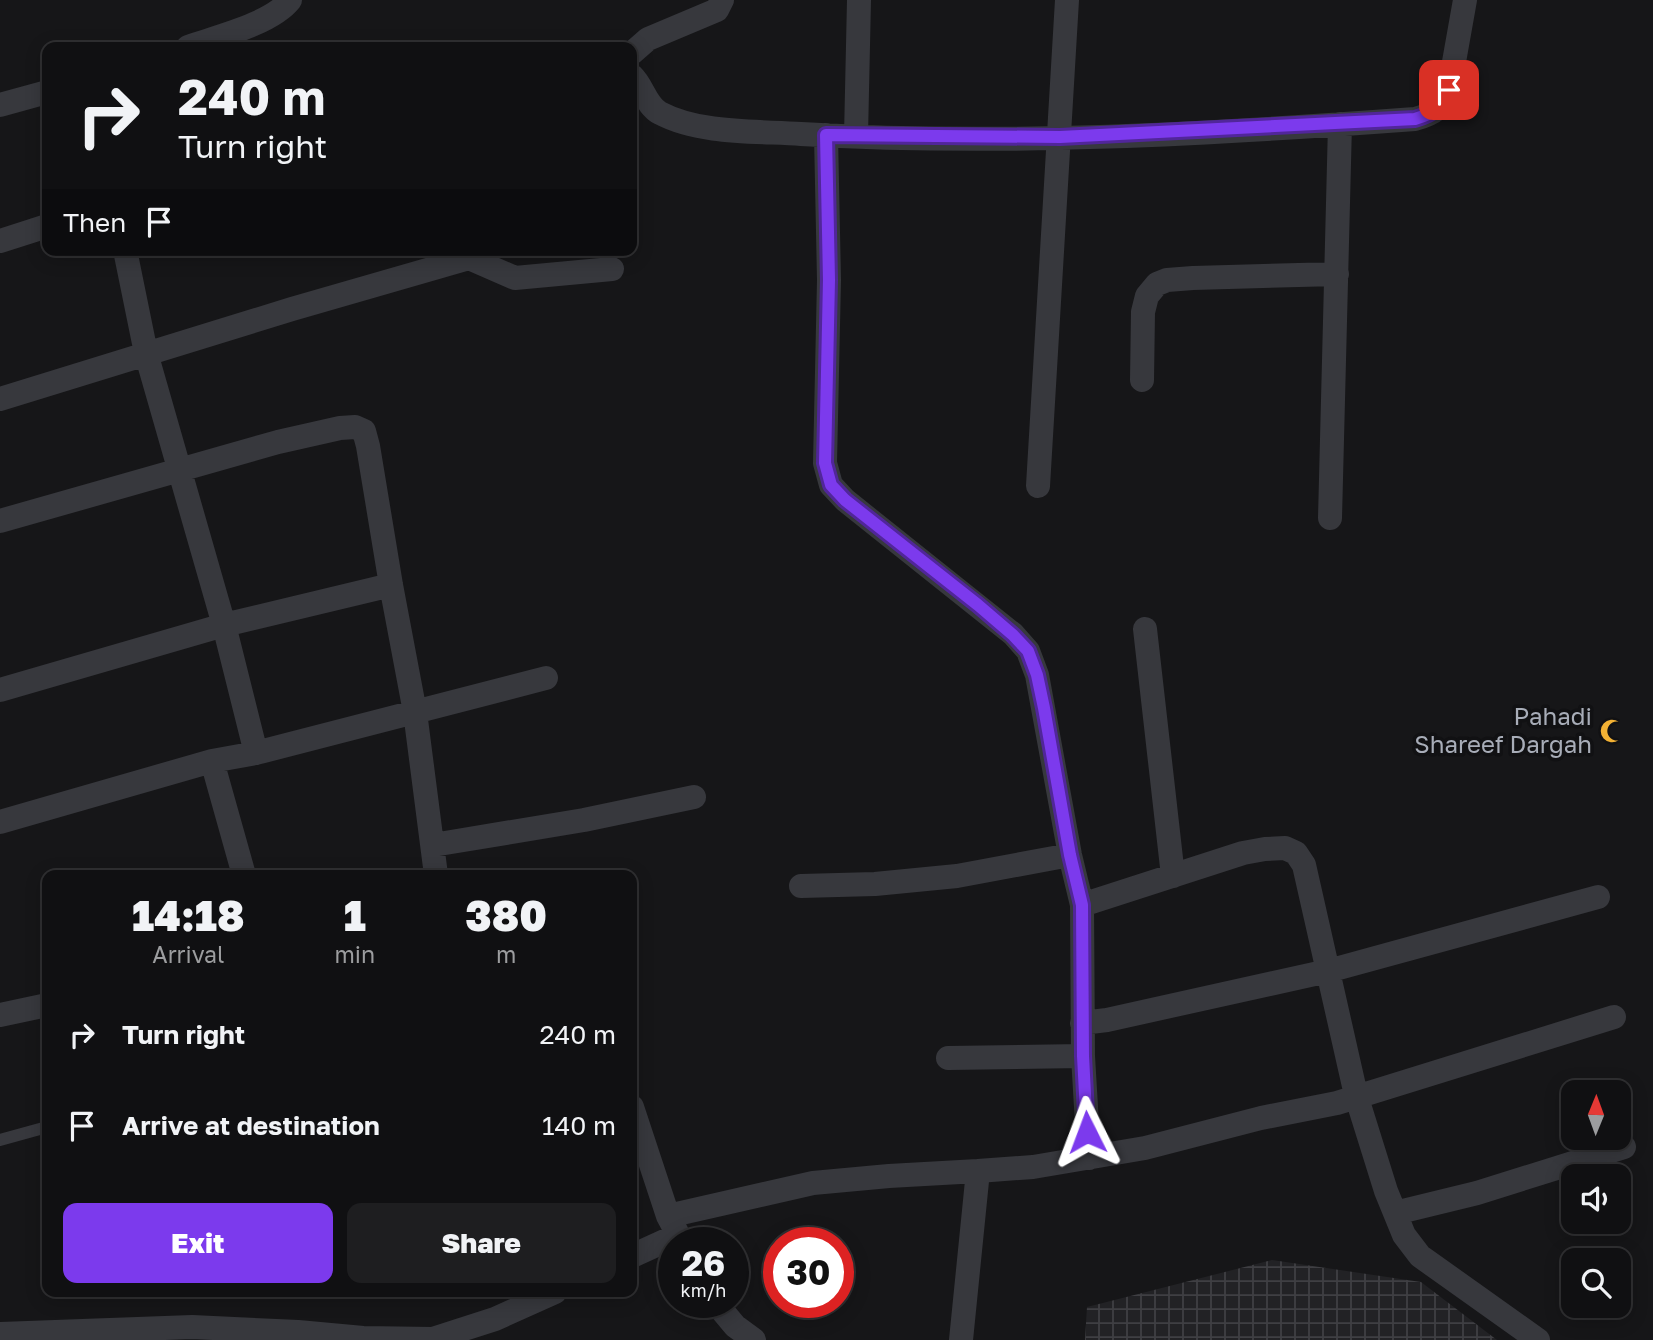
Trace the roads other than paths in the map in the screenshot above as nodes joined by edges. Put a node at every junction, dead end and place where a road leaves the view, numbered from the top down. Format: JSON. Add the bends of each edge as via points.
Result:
{"nodes":[{"id":1,"x":290,"y":0,"type":"edge"},
{"id":2,"x":722,"y":0,"type":"edge"},
{"id":3,"x":859,"y":0,"type":"edge"},
{"id":4,"x":1067,"y":0,"type":"edge"},
{"id":5,"x":1465,"y":0,"type":"edge"},
{"id":6,"x":203,"y":42,"type":"edge"},
{"id":7,"x":637,"y":49,"type":"edge"},
{"id":8,"x":637,"y":83,"type":"edge"},
{"id":9,"x":42,"y":93,"type":"edge"},
{"id":10,"x":0,"y":105,"type":"edge"},
{"id":11,"x":1340,"y":124,"type":"junction"},
{"id":12,"x":826,"y":135,"type":"junction"},
{"id":13,"x":856,"y":136,"type":"junction"},
{"id":14,"x":1060,"y":137,"type":"junction"},
{"id":15,"x":42,"y":228,"type":"edge"},
{"id":16,"x":0,"y":241,"type":"edge"},
{"id":17,"x":126,"y":256,"type":"edge"},
{"id":18,"x":612,"y":269,"type":"dead end"},
{"id":19,"x":1337,"y":274,"type":"junction"},
{"id":20,"x":146,"y":353,"type":"junction"},
{"id":21,"x":1142,"y":380,"type":"dead end"},
{"id":22,"x":0,"y":399,"type":"edge"},
{"id":23,"x":179,"y":469,"type":"junction"},
{"id":24,"x":1038,"y":486,"type":"dead end"},
{"id":25,"x":1330,"y":518,"type":"dead end"},
{"id":26,"x":0,"y":521,"type":"edge"},
{"id":27,"x":391,"y":585,"type":"junction"},
{"id":28,"x":224,"y":625,"type":"junction"},
{"id":29,"x":1145,"y":629,"type":"dead end"},
{"id":30,"x":547,"y":678,"type":"dead end"},
{"id":31,"x":0,"y":690,"type":"edge"},
{"id":32,"x":415,"y":712,"type":"junction"},
{"id":33,"x":256,"y":753,"type":"junction"},
{"id":34,"x":212,"y":761,"type":"junction"},
{"id":35,"x":694,"y":797,"type":"dead end"},
{"id":36,"x":0,"y":822,"type":"edge"},
{"id":37,"x":433,"y":845,"type":"junction"},
{"id":38,"x":1070,"y":855,"type":"junction"},
{"id":39,"x":243,"y":870,"type":"edge"},
{"id":40,"x":436,"y":870,"type":"edge"},
{"id":41,"x":1173,"y":876,"type":"junction"},
{"id":42,"x":801,"y":886,"type":"dead end"},
{"id":43,"x":1598,"y":897,"type":"dead end"},
{"id":44,"x":1082,"y":905,"type":"junction"},
{"id":45,"x":1328,"y":971,"type":"junction"},
{"id":46,"x":42,"y":1006,"type":"edge"},
{"id":47,"x":0,"y":1016,"type":"edge"},
{"id":48,"x":1614,"y":1017,"type":"dead end"},
{"id":49,"x":1082,"y":1023,"type":"junction"},
{"id":50,"x":1083,"y":1056,"type":"junction"},
{"id":51,"x":948,"y":1058,"type":"dead end"},
{"id":52,"x":1356,"y":1095,"type":"junction"},
{"id":53,"x":637,"y":1121,"type":"edge"},
{"id":54,"x":42,"y":1128,"type":"edge"},
{"id":55,"x":0,"y":1140,"type":"edge"},
{"id":56,"x":1614,"y":1150,"type":"edge"},
{"id":57,"x":1088,"y":1158,"type":"junction"},
{"id":58,"x":978,"y":1171,"type":"junction"},
{"id":59,"x":1395,"y":1213,"type":"junction"},
{"id":60,"x":675,"y":1227,"type":"edge"},
{"id":61,"x":687,"y":1227,"type":"edge"},
{"id":62,"x":658,"y":1241,"type":"edge"},
{"id":63,"x":637,"y":1253,"type":"edge"},
{"id":64,"x":544,"y":1297,"type":"edge"},
{"id":65,"x":728,"y":1318,"type":"edge"},
{"id":66,"x":0,"y":1334,"type":"edge"},
{"id":67,"x":754,"y":1340,"type":"edge"},
{"id":68,"x":961,"y":1340,"type":"edge"},
{"id":69,"x":1538,"y":1340,"type":"edge"}],
"edges":[{"from":1,"to":6,"type":"street","via":[[252,25]]},
{"from":2,"to":7,"type":"street","via":[[717,10],[648,39]]},
{"from":3,"to":13,"type":"street"},
{"from":4,"to":14,"type":"street"},
{"from":5,"to":11,"type":"street","via":[[1449,90],[1434,113],[1415,119]]},
{"from":8,"to":12,"type":"street","via":[[657,113],[707,128]]},
{"from":9,"to":10,"type":"street"},
{"from":11,"to":14,"type":"street"},
{"from":11,"to":19,"type":"street"},
{"from":12,"to":13,"type":"street"},
{"from":12,"to":38,"type":"street","via":[[825,463],[831,485],[1028,651],[1044,708]]},
{"from":13,"to":14,"type":"street"},
{"from":14,"to":24,"type":"street"},
{"from":15,"to":16,"type":"street"},
{"from":17,"to":20,"type":"street"},
{"from":18,"to":20,"type":"street","via":[[516,278],[469,258]]},
{"from":19,"to":21,"type":"street","via":[[1167,279],[1157,284],[1147,296],[1143,312]]},
{"from":19,"to":25,"type":"street"},
{"from":20,"to":22,"type":"street"},
{"from":20,"to":23,"type":"street"},
{"from":23,"to":26,"type":"street"},
{"from":23,"to":27,"type":"street","via":[[340,428],[364,431]]},
{"from":23,"to":28,"type":"street"},
{"from":27,"to":28,"type":"street"},
{"from":27,"to":32,"type":"street"},
{"from":28,"to":31,"type":"street"},
{"from":28,"to":33,"type":"street"},
{"from":29,"to":41,"type":"street"},
{"from":30,"to":32,"type":"street"},
{"from":32,"to":33,"type":"street"},
{"from":32,"to":37,"type":"street"},
{"from":33,"to":34,"type":"street"},
{"from":34,"to":36,"type":"street"},
{"from":34,"to":39,"type":"street"},
{"from":35,"to":37,"type":"street","via":[[584,821]]},
{"from":37,"to":40,"type":"street"},
{"from":38,"to":42,"type":"street","via":[[957,876]]},
{"from":38,"to":44,"type":"street"},
{"from":41,"to":44,"type":"street"},
{"from":41,"to":45,"type":"street","via":[[1243,853],[1285,848],[1296,853],[1304,866]]},
{"from":43,"to":45,"type":"street"},
{"from":44,"to":49,"type":"street"},
{"from":45,"to":49,"type":"street"},
{"from":45,"to":52,"type":"street"},
{"from":46,"to":47,"type":"street"},
{"from":48,"to":52,"type":"street"},
{"from":49,"to":50,"type":"street"},
{"from":50,"to":51,"type":"street"},
{"from":50,"to":57,"type":"street"},
{"from":52,"to":57,"type":"street"},
{"from":52,"to":59,"type":"street"},
{"from":53,"to":60,"type":"street"},
{"from":54,"to":55,"type":"lane"},
{"from":56,"to":59,"type":"street"},
{"from":57,"to":58,"type":"street"},
{"from":58,"to":61,"type":"street","via":[[813,1183]]},
{"from":58,"to":68,"type":"street"},
{"from":59,"to":69,"type":"street","via":[[1420,1256]]},
{"from":62,"to":63,"type":"street"},
{"from":64,"to":66,"type":"street","via":[[495,1320],[433,1339],[192,1327]]},
{"from":65,"to":67,"type":"street"}]}
